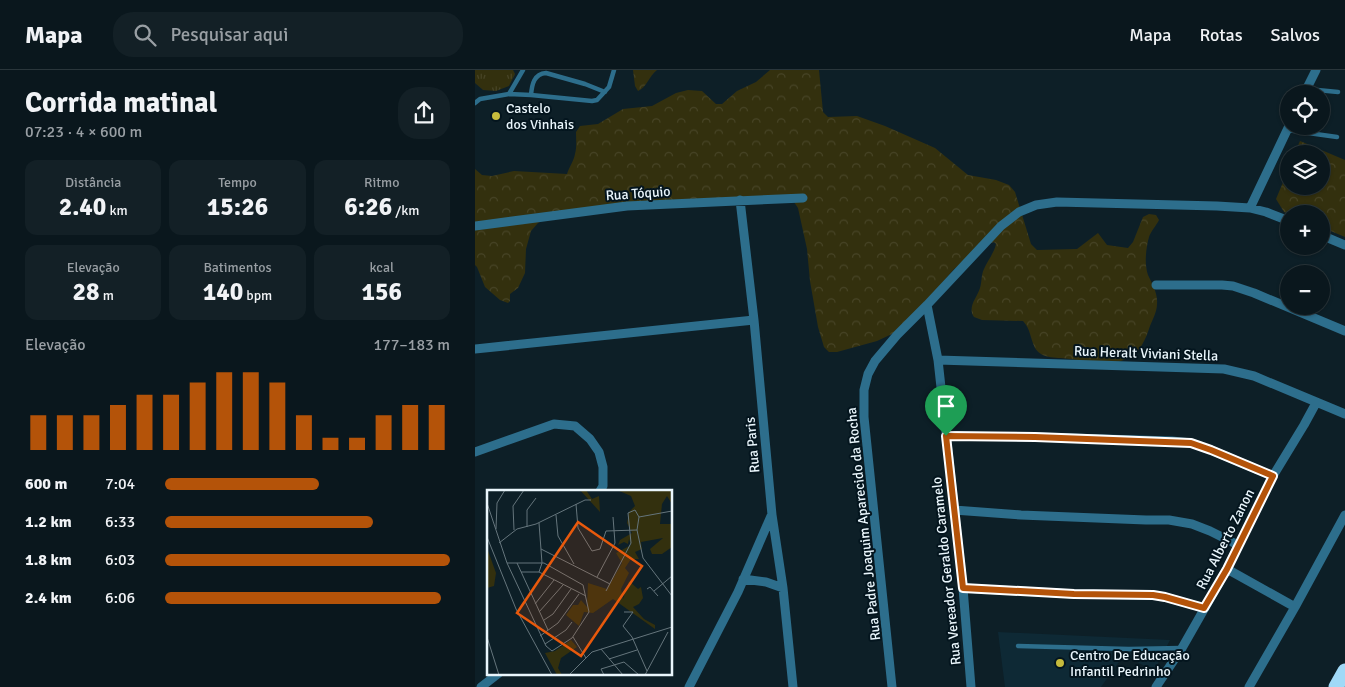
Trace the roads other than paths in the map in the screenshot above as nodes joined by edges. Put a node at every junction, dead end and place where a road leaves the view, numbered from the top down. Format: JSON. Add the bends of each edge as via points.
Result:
{"nodes":[{"id":1,"x":523,"y":70,"type":"edge"},
{"id":2,"x":614,"y":70,"type":"edge"},
{"id":3,"x":1316,"y":70,"type":"edge"},
{"id":4,"x":1309,"y":85,"type":"edge"},
{"id":5,"x":605,"y":92,"type":"junction"},
{"id":6,"x":1330,"y":92,"type":"edge"},
{"id":7,"x":1338,"y":92,"type":"dead end"},
{"id":8,"x":509,"y":94,"type":"junction"},
{"id":9,"x":531,"y":95,"type":"junction"},
{"id":10,"x":475,"y":103,"type":"edge"},
{"id":11,"x":1285,"y":135,"type":"edge"},
{"id":12,"x":1326,"y":135,"type":"edge"},
{"id":13,"x":1337,"y":137,"type":"dead end"},
{"id":14,"x":803,"y":198,"type":"dead end"},
{"id":15,"x":740,"y":200,"type":"junction"},
{"id":16,"x":1250,"y":208,"type":"junction"},
{"id":17,"x":1280,"y":218,"type":"edge"},
{"id":18,"x":475,"y":226,"type":"edge"},
{"id":19,"x":1330,"y":239,"type":"edge"},
{"id":20,"x":1345,"y":245,"type":"edge"},
{"id":21,"x":1156,"y":285,"type":"dead end"},
{"id":22,"x":927,"y":305,"type":"junction"},
{"id":23,"x":754,"y":320,"type":"junction"},
{"id":24,"x":1345,"y":332,"type":"edge"},
{"id":25,"x":475,"y":349,"type":"edge"},
{"id":26,"x":938,"y":360,"type":"junction"},
{"id":27,"x":1316,"y":403,"type":"junction"},
{"id":28,"x":1345,"y":414,"type":"edge"},
{"id":29,"x":946,"y":436,"type":"junction"},
{"id":30,"x":475,"y":452,"type":"edge"},
{"id":31,"x":1273,"y":476,"type":"junction"},
{"id":32,"x":601,"y":490,"type":"edge"},
{"id":33,"x":954,"y":510,"type":"junction"},
{"id":34,"x":771,"y":515,"type":"junction"},
{"id":35,"x":1345,"y":515,"type":"edge"},
{"id":36,"x":1238,"y":545,"type":"junction"},
{"id":37,"x":1227,"y":569,"type":"junction"},
{"id":38,"x":743,"y":579,"type":"junction"},
{"id":39,"x":783,"y":588,"type":"junction"},
{"id":40,"x":963,"y":588,"type":"junction"},
{"id":41,"x":1295,"y":607,"type":"junction"},
{"id":42,"x":1204,"y":608,"type":"junction"},
{"id":43,"x":1018,"y":646,"type":"dead end"},
{"id":44,"x":1182,"y":648,"type":"junction"},
{"id":45,"x":1345,"y":671,"type":"edge"},
{"id":46,"x":498,"y":674,"type":"edge"},
{"id":47,"x":481,"y":687,"type":"edge"},
{"id":48,"x":689,"y":687,"type":"edge"},
{"id":49,"x":793,"y":687,"type":"edge"},
{"id":50,"x":893,"y":687,"type":"edge"},
{"id":51,"x":971,"y":687,"type":"edge"},
{"id":52,"x":1156,"y":687,"type":"edge"},
{"id":53,"x":1249,"y":687,"type":"edge"},
{"id":54,"x":1336,"y":687,"type":"edge"}],
"edges":[{"from":1,"to":8,"type":"lane"},
{"from":2,"to":5,"type":"lane"},
{"from":3,"to":4,"type":"street"},
{"from":5,"to":9,"type":"lane","via":[[592,101]]},
{"from":5,"to":9,"type":"lane","via":[[546,73],[534,80]]},
{"from":6,"to":7,"type":"lane"},
{"from":8,"to":9,"type":"lane"},
{"from":8,"to":10,"type":"lane","via":[[480,99]]},
{"from":11,"to":16,"type":"street"},
{"from":12,"to":13,"type":"lane"},
{"from":14,"to":15,"type":"street","name":"Rua Tóquio"},
{"from":15,"to":18,"type":"street","name":"Rua Tóquio","via":[[627,206]]},
{"from":15,"to":23,"type":"street","name":"Rua Paris"},
{"from":16,"to":17,"type":"street","name":"Rua Padre Joaquim Aparecido da Rocha"},
{"from":16,"to":22,"type":"street","name":"Rua Padre Joaquim Aparecido da Rocha","via":[[1057,202],[1036,205],[1019,212],[1001,226]]},
{"from":19,"to":20,"type":"street"},
{"from":21,"to":24,"type":"street","via":[[1233,286]]},
{"from":22,"to":26,"type":"street","name":"Rua Vereador Geraldo Caramelo"},
{"from":22,"to":50,"type":"street","name":"Rua Padre Joaquim Aparecido da Rocha","via":[[875,360],[864,390],[864,417]]},
{"from":23,"to":25,"type":"street"},
{"from":23,"to":34,"type":"street","name":"Rua Paris"},
{"from":26,"to":27,"type":"street","name":"Rua Heralt Viviani Stella","via":[[1224,369],[1254,376]]},
{"from":26,"to":29,"type":"street","name":"Rua Vereador Geraldo Caramelo"},
{"from":27,"to":28,"type":"street","name":"Rua Heralt Viviani Stella"},
{"from":27,"to":31,"type":"street","name":"Rua Alberto Zanon"},
{"from":29,"to":31,"type":"street","via":[[1191,443]]},
{"from":29,"to":33,"type":"street","name":"Rua Vereador Geraldo Caramelo"},
{"from":30,"to":32,"type":"street","via":[[554,424],[575,426],[599,452],[603,467]]},
{"from":31,"to":36,"type":"street","name":"Rua Alberto Zanon"},
{"from":33,"to":36,"type":"street","via":[[1169,520],[1193,524]]},
{"from":33,"to":40,"type":"street","name":"Rua Vereador Geraldo Caramelo"},
{"from":34,"to":38,"type":"street"},
{"from":34,"to":39,"type":"street","name":"Rua Paris"},
{"from":35,"to":41,"type":"street"},
{"from":36,"to":37,"type":"street","name":"Rua Alberto Zanon"},
{"from":37,"to":41,"type":"street"},
{"from":37,"to":42,"type":"street","name":"Rua Alberto Zanon"},
{"from":38,"to":39,"type":"street"},
{"from":38,"to":48,"type":"street"},
{"from":39,"to":49,"type":"street","name":"Rua Paris"},
{"from":40,"to":42,"type":"street","via":[[1153,595]]},
{"from":40,"to":51,"type":"street","name":"Rua Vereador Geraldo Caramelo"},
{"from":41,"to":53,"type":"street"},
{"from":42,"to":44,"type":"street","name":"Rua Alberto Zanon"},
{"from":43,"to":44,"type":"lane"},
{"from":44,"to":52,"type":"street","name":"Rua Alberto Zanon"},
{"from":45,"to":54,"type":"highway"},
{"from":46,"to":47,"type":"street"}]}
